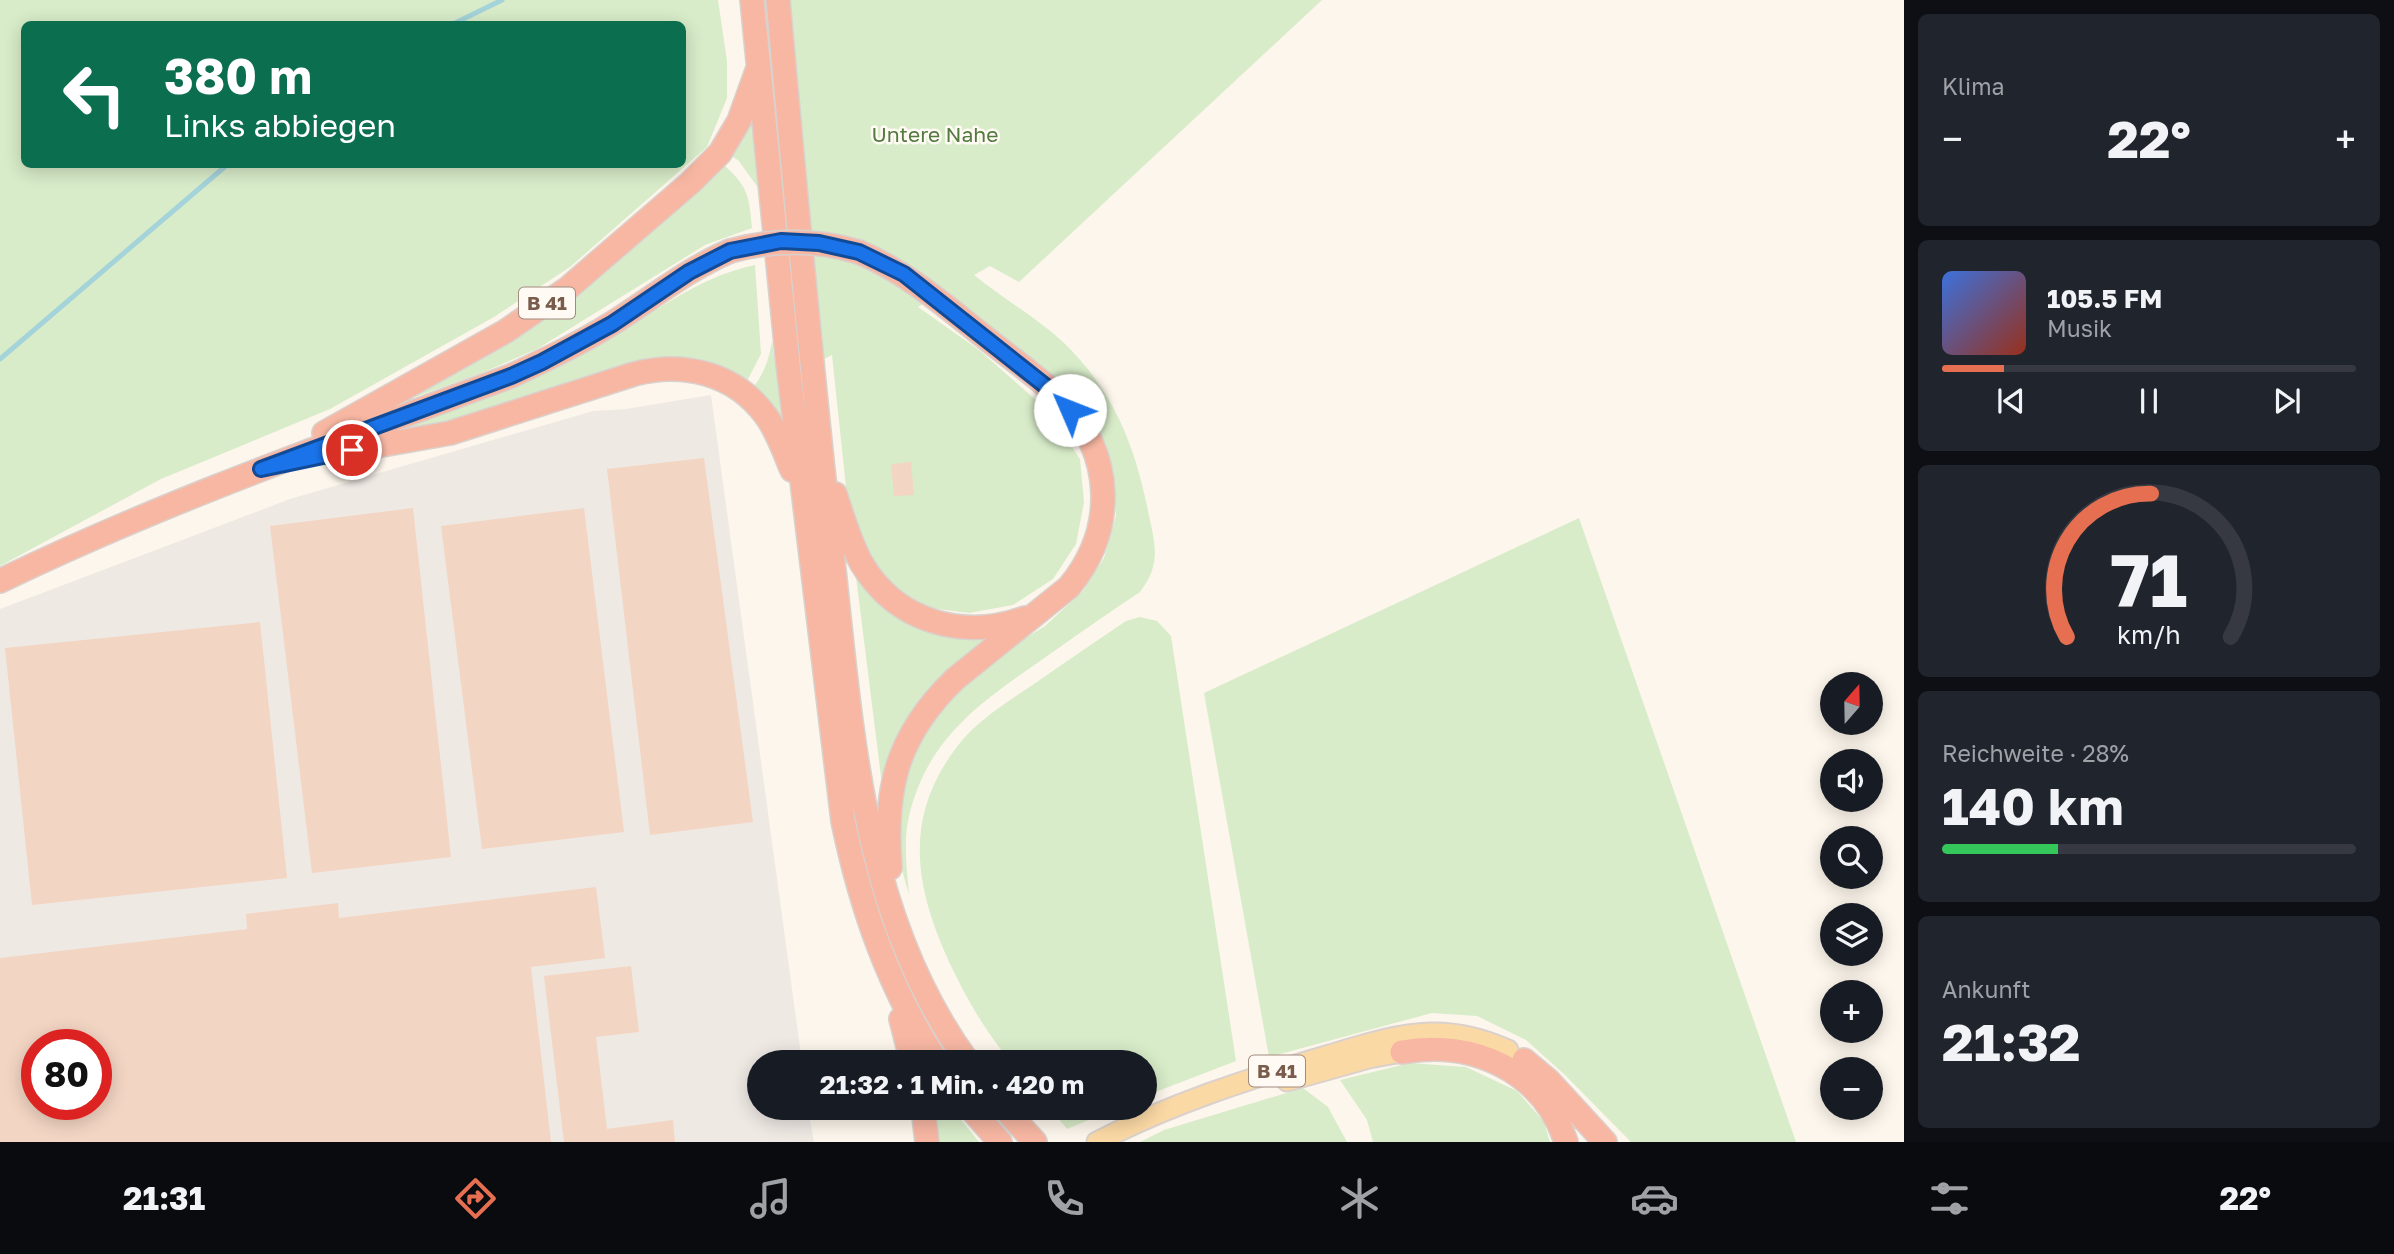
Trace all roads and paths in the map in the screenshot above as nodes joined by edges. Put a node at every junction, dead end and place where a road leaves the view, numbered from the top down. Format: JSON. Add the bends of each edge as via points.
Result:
{"nodes":[{"id":1,"x":752,"y":0,"type":"edge"},
{"id":2,"x":778,"y":0,"type":"edge"},
{"id":3,"x":760,"y":61,"type":"junction"},
{"id":4,"x":821,"y":455,"type":"junction"},
{"id":5,"x":261,"y":469,"type":"junction"},
{"id":6,"x":802,"y":492,"type":"junction"},
{"id":7,"x":0,"y":581,"type":"edge"},
{"id":8,"x":1058,"y":598,"type":"junction"},
{"id":9,"x":894,"y":920,"type":"junction"},
{"id":10,"x":892,"y":982,"type":"junction"},
{"id":11,"x":909,"y":1050,"type":"edge"},
{"id":12,"x":930,"y":1050,"type":"edge"},
{"id":13,"x":961,"y":1050,"type":"edge"},
{"id":14,"x":1508,"y":1050,"type":"joint"},
{"id":15,"x":1402,"y":1052,"type":"joint"},
{"id":16,"x":1157,"y":1115,"type":"joint"},
{"id":17,"x":924,"y":1120,"type":"edge"},
{"id":18,"x":981,"y":1120,"type":"edge"},
{"id":19,"x":1015,"y":1120,"type":"edge"},
{"id":20,"x":1145,"y":1120,"type":"edge"},
{"id":21,"x":1104,"y":1138,"type":"edge"},
{"id":22,"x":927,"y":1142,"type":"edge"},
{"id":23,"x":1000,"y":1142,"type":"edge"},
{"id":24,"x":1035,"y":1142,"type":"edge"},
{"id":25,"x":1566,"y":1142,"type":"edge"},
{"id":26,"x":1605,"y":1142,"type":"edge"}],
"edges":[{"from":1,"to":3,"type":"highway","number":"B 41"},
{"from":2,"to":4,"type":"highway"},
{"from":3,"to":5,"type":"highway","number":"B 41","via":[[740,121],[719,153],[567,289],[506,331]]},
{"from":3,"to":6,"type":"highway","number":"B 41"},
{"from":4,"to":8,"type":"highway","via":[[861,563],[880,589],[905,609],[937,624],[991,628],[1027,618]]},
{"from":4,"to":9,"type":"highway","via":[[865,813]]},
{"from":5,"to":6,"type":"highway","number":"B 41","via":[[450,433],[634,374],[680,368],[722,380],[757,405],[775,430]]},
{"from":5,"to":7,"type":"highway","via":[[69,547]]},
{"from":5,"to":8,"type":"highway","number":"B 41","bridge":true,"via":[[542,362],[730,251],[798,241],[839,246],[904,274],[1048,388],[1088,436],[1102,483],[1103,516],[1088,561]]},
{"from":6,"to":10,"type":"highway","number":"B 41","via":[[843,821],[853,872]]},
{"from":8,"to":9,"type":"highway","via":[[955,679],[927,710],[905,747],[888,811]]},
{"from":9,"to":13,"type":"highway","via":[[925,991]]},
{"from":10,"to":11,"type":"highway"},
{"from":10,"to":12,"type":"highway","number":"B 41"},
{"from":14,"to":16,"type":"main road","number":"B 41","via":[[1461,1035],[1400,1037],[1254,1077]]},
{"from":14,"to":26,"type":"highway","number":"B 41","via":[[1549,1081]]},
{"from":15,"to":16,"type":"main road","number":"B 41"},
{"from":15,"to":25,"type":"highway","number":"B 41","via":[[1452,1049],[1502,1065],[1546,1101]]},
{"from":17,"to":22,"type":"highway"},
{"from":18,"to":23,"type":"highway"},
{"from":19,"to":24,"type":"highway"},
{"from":20,"to":21,"type":"main road","number":"B 41"}]}
